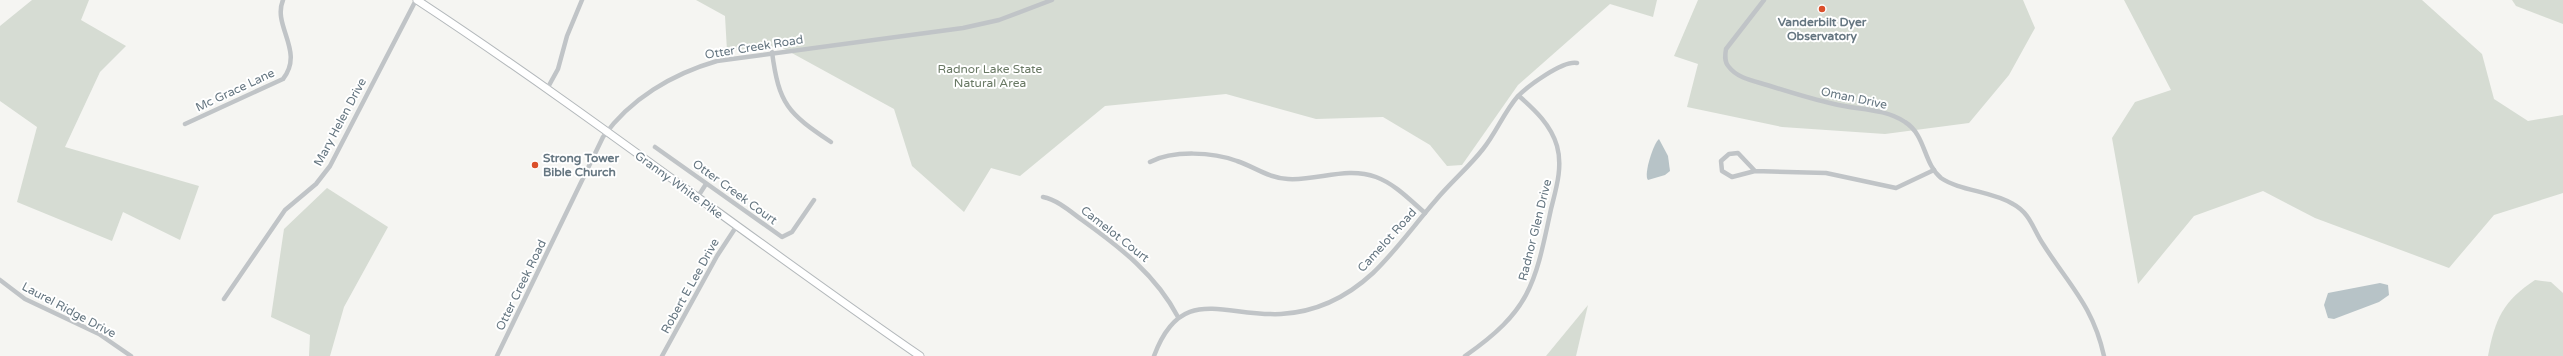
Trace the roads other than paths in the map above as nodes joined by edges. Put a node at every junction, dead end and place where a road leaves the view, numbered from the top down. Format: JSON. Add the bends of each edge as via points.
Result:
{"nodes":[{"id":1,"x":283,"y":0,"type":"edge"},
{"id":2,"x":416,"y":0,"type":"edge"},
{"id":3,"x":582,"y":0,"type":"edge"},
{"id":4,"x":1052,"y":0,"type":"edge"},
{"id":5,"x":1764,"y":0,"type":"edge"},
{"id":6,"x":772,"y":52,"type":"junction"},
{"id":7,"x":1578,"y":63,"type":"dead end"},
{"id":8,"x":547,"y":89,"type":"junction"},
{"id":9,"x":1519,"y":96,"type":"junction"},
{"id":10,"x":185,"y":124,"type":"dead end"},
{"id":11,"x":606,"y":133,"type":"junction"},
{"id":12,"x":830,"y":142,"type":"dead end"},
{"id":13,"x":655,"y":147,"type":"dead end"},
{"id":14,"x":1150,"y":162,"type":"dead end"},
{"id":15,"x":1934,"y":170,"type":"junction"},
{"id":16,"x":1755,"y":171,"type":"junction"},
{"id":17,"x":706,"y":184,"type":"junction"},
{"id":18,"x":1043,"y":197,"type":"dead end"},
{"id":19,"x":697,"y":198,"type":"junction"},
{"id":20,"x":814,"y":200,"type":"dead end"},
{"id":21,"x":1425,"y":213,"type":"junction"},
{"id":22,"x":736,"y":227,"type":"junction"},
{"id":23,"x":0,"y":280,"type":"edge"},
{"id":24,"x":224,"y":299,"type":"dead end"},
{"id":25,"x":1178,"y":317,"type":"junction"},
{"id":26,"x":131,"y":356,"type":"edge"},
{"id":27,"x":497,"y":356,"type":"edge"},
{"id":28,"x":662,"y":356,"type":"edge"},
{"id":29,"x":920,"y":356,"type":"edge"},
{"id":30,"x":1154,"y":356,"type":"edge"},
{"id":31,"x":1465,"y":356,"type":"edge"},
{"id":32,"x":2104,"y":356,"type":"edge"}],
"edges":[{"from":1,"to":10,"type":"street","name":"Mc Grace Lane","via":[[280,5],[282,22],[290,48],[291,64],[285,76],[275,84]]},
{"from":2,"to":8,"type":"main road","name":"Granny White Pike"},
{"from":2,"to":24,"type":"street","name":"Mary Helen Drive","via":[[330,166],[316,184],[285,210]]},
{"from":3,"to":8,"type":"street","via":[[567,36],[558,69]]},
{"from":4,"to":6,"type":"street","name":"Otter Creek Road","via":[[999,20],[964,28]]},
{"from":5,"to":15,"type":"street","name":"Oman Drive","via":[[1726,49],[1725,60],[1731,69],[1747,79],[1799,95],[1841,106],[1872,110],[1903,121],[1918,135]]},
{"from":6,"to":11,"type":"street","name":"Otter Creek Road","via":[[717,61],[681,74],[641,98],[619,116]]},
{"from":6,"to":12,"type":"street","via":[[777,85],[785,104],[801,121]]},
{"from":7,"to":9,"type":"street","name":"Camelot Road","via":[[1564,65]]},
{"from":8,"to":11,"type":"main road","name":"Granny White Pike"},
{"from":9,"to":21,"type":"street","name":"Camelot Road","via":[[1484,148]]},
{"from":9,"to":31,"type":"street","name":"Radnor Glen Drive","via":[[1544,121],[1553,136],[1560,164],[1557,183],[1537,272],[1529,292],[1505,326]]},
{"from":11,"to":19,"type":"main road","name":"Granny White Pike"},
{"from":11,"to":27,"type":"street","name":"Otter Creek Road"},
{"from":13,"to":17,"type":"street","name":"Otter Creek Court"},
{"from":14,"to":21,"type":"street","via":[[1170,156],[1222,157],[1238,161],[1268,176],[1290,180],[1343,173],[1364,174],[1390,185]]},
{"from":15,"to":16,"type":"street","via":[[1906,185],[1893,188],[1833,174]]},
{"from":15,"to":32,"type":"street","name":"Oman Drive","via":[[1947,181],[2003,198],[2024,211],[2043,244],[2088,309]]},
{"from":16,"to":16,"type":"street","via":[[1738,177],[1729,176],[1722,171],[1721,161],[1729,154],[1738,153]]},
{"from":17,"to":19,"type":"street"},
{"from":17,"to":20,"type":"street","name":"Otter Creek Court","via":[[782,238],[792,232]]},
{"from":18,"to":25,"type":"street","name":"Camelot Court","via":[[1077,216],[1136,261],[1156,282]]},
{"from":19,"to":22,"type":"main road","name":"Granny White Pike"},
{"from":21,"to":25,"type":"street","name":"Camelot Road","via":[[1388,258],[1367,278],[1350,292],[1327,304],[1280,314],[1208,308]]},
{"from":22,"to":28,"type":"street","name":"Robert E Lee Drive","via":[[717,256]]},
{"from":22,"to":29,"type":"main road","name":"Granny White Pike","via":[[798,268]]},
{"from":23,"to":26,"type":"street","name":"Laurel Ridge Drive","via":[[25,299],[99,334]]},
{"from":25,"to":30,"type":"street","via":[[1164,335]]}]}
